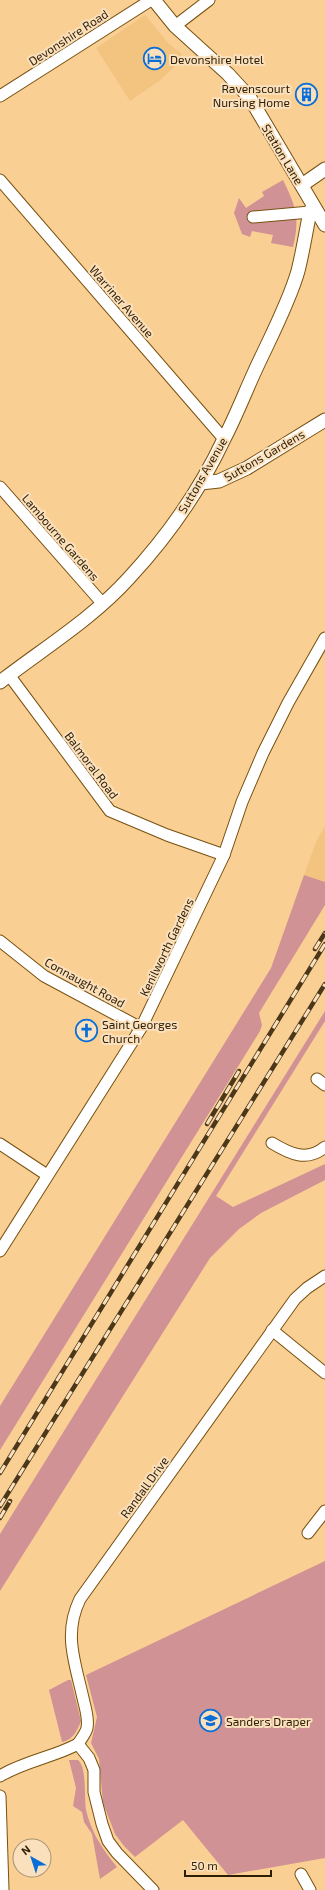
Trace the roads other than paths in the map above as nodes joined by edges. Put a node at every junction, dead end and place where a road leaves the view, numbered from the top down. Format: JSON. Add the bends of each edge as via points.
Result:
{"nodes":[{"id":1,"x":151,"y":0,"type":"edge"},
{"id":2,"x":154,"y":0,"type":"edge"},
{"id":3,"x":209,"y":0,"type":"edge"},
{"id":4,"x":176,"y":26,"type":"junction"},
{"id":5,"x":0,"y":96,"type":"edge"},
{"id":6,"x":325,"y":168,"type":"edge"},
{"id":7,"x":0,"y":180,"type":"edge"},
{"id":8,"x":302,"y":185,"type":"junction"},
{"id":9,"x":312,"y":209,"type":"junction"},
{"id":10,"x":253,"y":217,"type":"dead end"},
{"id":11,"x":325,"y":225,"type":"edge"},
{"id":12,"x":325,"y":420,"type":"edge"},
{"id":13,"x":224,"y":439,"type":"junction"},
{"id":14,"x":201,"y":483,"type":"junction"},
{"id":15,"x":0,"y":487,"type":"edge"},
{"id":16,"x":103,"y":604,"type":"junction"},
{"id":17,"x":325,"y":638,"type":"edge"},
{"id":18,"x":5,"y":678,"type":"edge"},
{"id":19,"x":224,"y":855,"type":"junction"},
{"id":20,"x":0,"y":940,"type":"edge"},
{"id":21,"x":141,"y":1028,"type":"junction"},
{"id":22,"x":272,"y":1143,"type":"dead end"},
{"id":23,"x":0,"y":1144,"type":"edge"},
{"id":24,"x":325,"y":1147,"type":"edge"},
{"id":25,"x":47,"y":1175,"type":"junction"},
{"id":26,"x":0,"y":1251,"type":"edge"},
{"id":27,"x":325,"y":1276,"type":"edge"},
{"id":28,"x":272,"y":1330,"type":"junction"},
{"id":29,"x":325,"y":1373,"type":"edge"},
{"id":30,"x":325,"y":1511,"type":"edge"},
{"id":31,"x":308,"y":1533,"type":"dead end"},
{"id":32,"x":78,"y":1744,"type":"junction"},
{"id":33,"x":1,"y":1772,"type":"edge"},
{"id":34,"x":0,"y":1796,"type":"edge"},
{"id":35,"x":301,"y":1874,"type":"dead end"},
{"id":36,"x":3,"y":1890,"type":"edge"},
{"id":37,"x":153,"y":1890,"type":"edge"},
{"id":38,"x":310,"y":1890,"type":"edge"}],
"edges":[{"from":1,"to":5,"type":"street","name":"Devonshire Road"},
{"from":2,"to":4,"type":"street","name":"Station Lane"},
{"from":3,"to":4,"type":"street"},
{"from":4,"to":8,"type":"street","name":"Station Lane","via":[[250,98]]},
{"from":6,"to":8,"type":"street"},
{"from":7,"to":13,"type":"street","name":"Warriner Avenue"},
{"from":8,"to":9,"type":"street","name":"Station Lane"},
{"from":9,"to":10,"type":"street"},
{"from":9,"to":11,"type":"street","name":"Station Lane"},
{"from":9,"to":13,"type":"street","name":"Suttons Avenue","via":[[298,272]]},
{"from":12,"to":14,"type":"street","name":"Suttons Gardens","via":[[247,468],[219,481]]},
{"from":13,"to":14,"type":"street","name":"Suttons Avenue"},
{"from":14,"to":16,"type":"street","name":"Suttons Avenue","via":[[160,543]]},
{"from":15,"to":16,"type":"street","name":"Lambourne Gardens"},
{"from":16,"to":18,"type":"street","name":"Suttons Avenue"},
{"from":17,"to":19,"type":"street","name":"Kenilworth Gardens","via":[[288,703],[264,753],[242,802]]},
{"from":18,"to":19,"type":"street","name":"Balmoral Road","via":[[110,811]]},
{"from":19,"to":21,"type":"street","name":"Kenilworth Gardens"},
{"from":20,"to":21,"type":"street","name":"Connaught Road","via":[[44,976]]},
{"from":21,"to":25,"type":"street","name":"Kenilworth Gardens"},
{"from":22,"to":24,"type":"street","via":[[295,1155],[308,1156],[318,1153]]},
{"from":23,"to":25,"type":"street"},
{"from":25,"to":26,"type":"street","name":"Kenilworth Gardens"},
{"from":27,"to":28,"type":"street","name":"Randall Drive","via":[[295,1299]]},
{"from":28,"to":29,"type":"street"},
{"from":28,"to":32,"type":"street","name":"Randall Drive","via":[[75,1609],[70,1630],[72,1650],[87,1714],[87,1728]]},
{"from":30,"to":31,"type":"street"},
{"from":32,"to":33,"type":"street","via":[[68,1750]]},
{"from":32,"to":37,"type":"street","via":[[89,1758],[94,1770],[94,1792],[108,1841],[117,1854]]},
{"from":34,"to":36,"type":"street"},
{"from":35,"to":38,"type":"street"}]}
